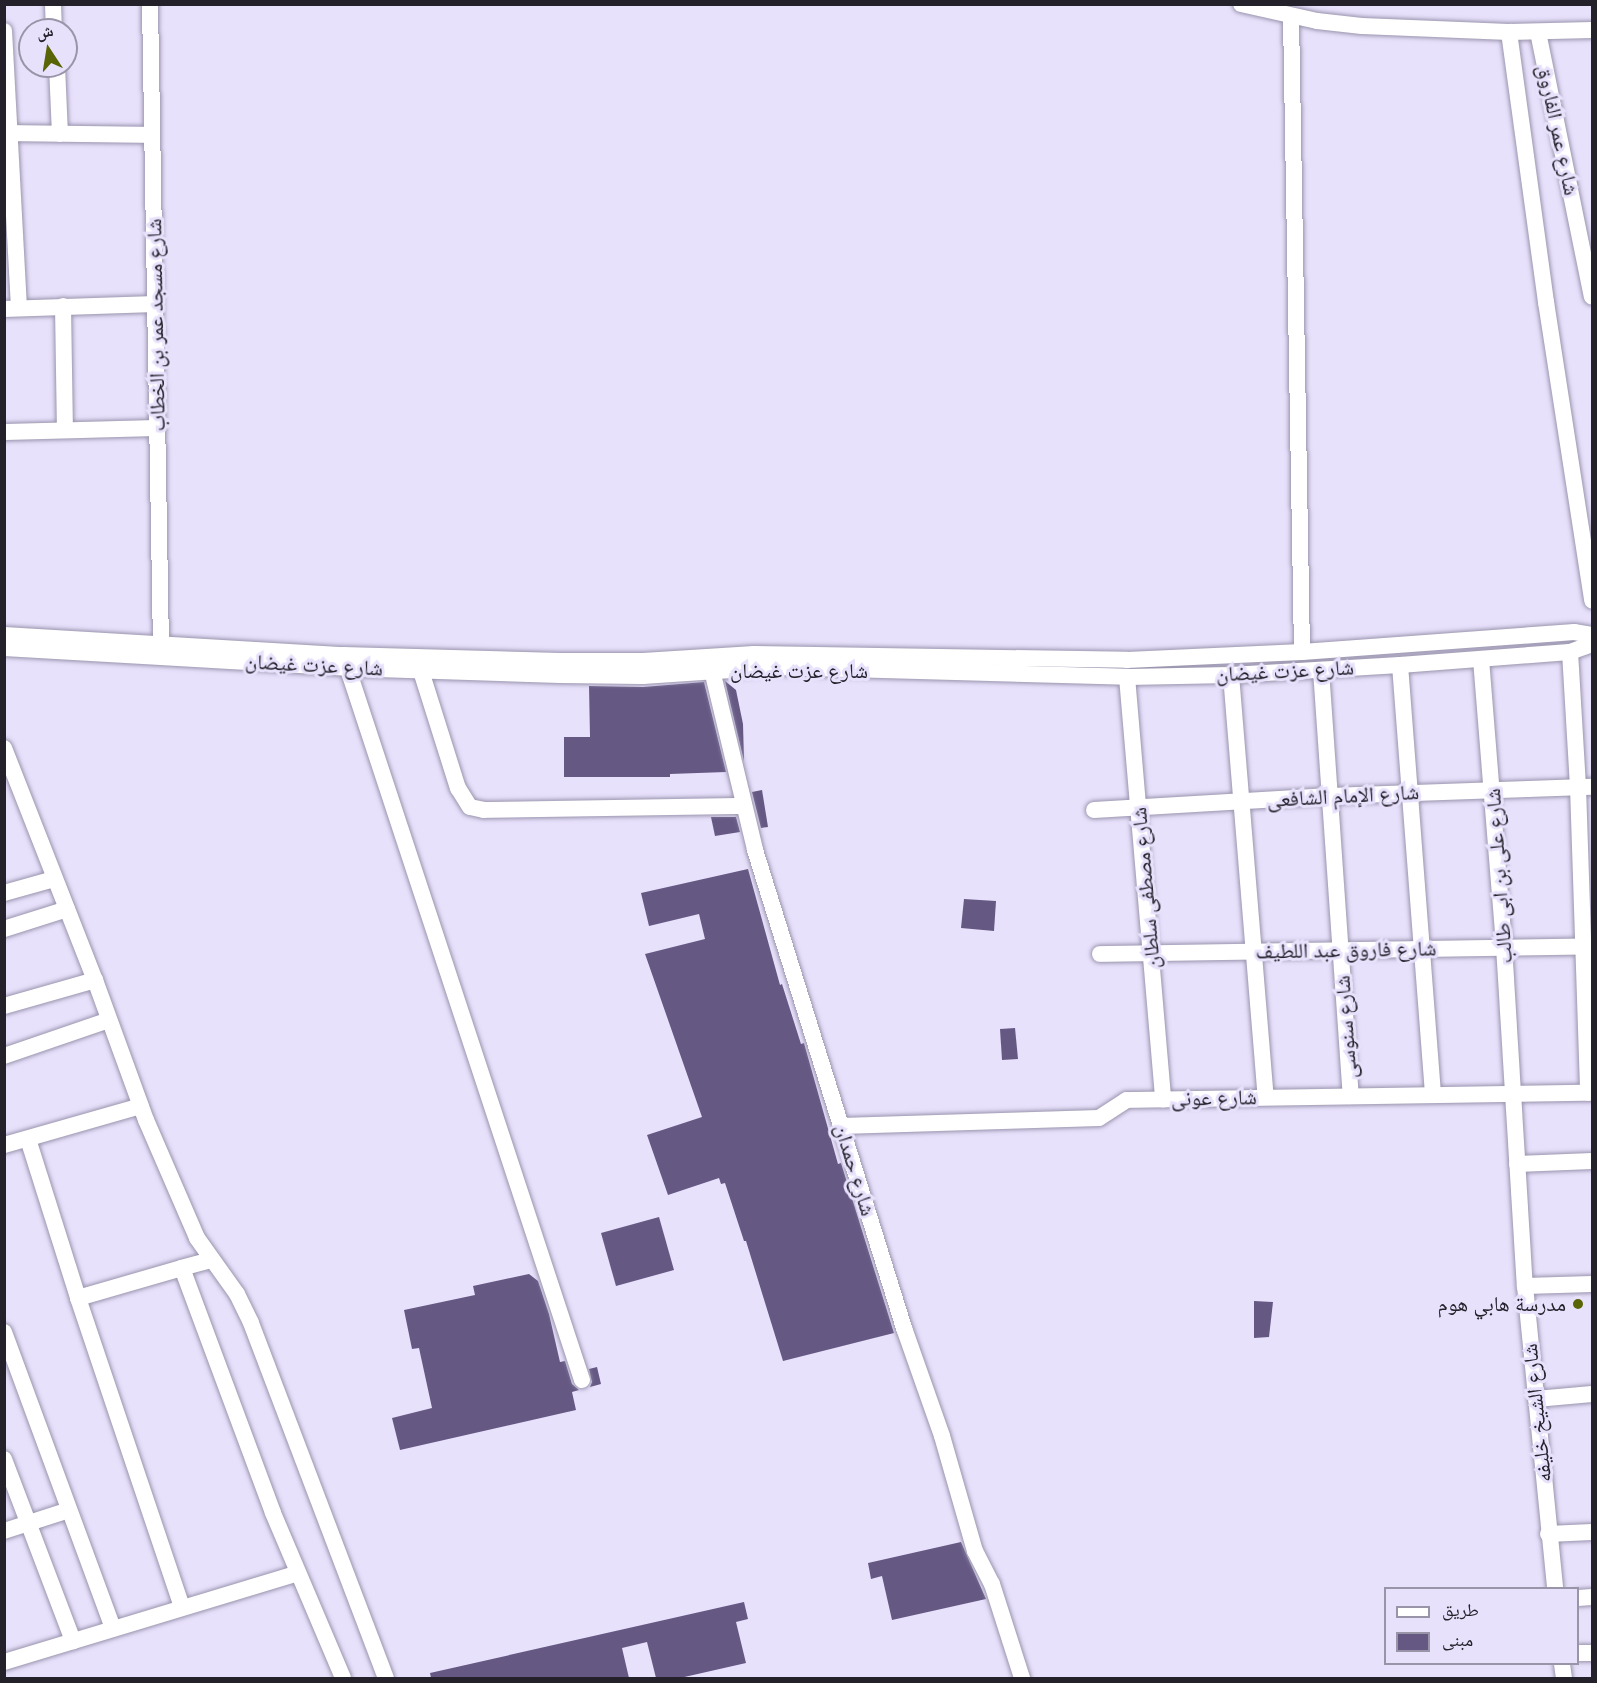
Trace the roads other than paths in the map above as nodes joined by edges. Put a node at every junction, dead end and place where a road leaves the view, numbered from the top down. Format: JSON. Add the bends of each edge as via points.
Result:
{"nodes":[{"id":1,"x":150,"y":4,"type":"edge"},
{"id":2,"x":1241,"y":4,"type":"edge"},
{"id":3,"x":1292,"y":16,"type":"junction"},
{"id":4,"x":4,"y":30,"type":"edge"},
{"id":5,"x":1593,"y":30,"type":"edge"},
{"id":6,"x":1509,"y":32,"type":"junction"},
{"id":7,"x":1538,"y":32,"type":"junction"},
{"id":8,"x":58,"y":78,"type":"edge"},
{"id":9,"x":12,"y":133,"type":"junction"},
{"id":10,"x":60,"y":134,"type":"junction"},
{"id":11,"x":152,"y":135,"type":"junction"},
{"id":12,"x":1593,"y":297,"type":"edge"},
{"id":13,"x":155,"y":304,"type":"junction"},
{"id":14,"x":63,"y":306,"type":"junction"},
{"id":15,"x":12,"y":309,"type":"edge"},
{"id":16,"x":158,"y":428,"type":"junction"},
{"id":17,"x":65,"y":430,"type":"junction"},
{"id":18,"x":4,"y":432,"type":"edge"},
{"id":19,"x":1593,"y":600,"type":"edge"},
{"id":20,"x":4,"y":635,"type":"edge"},
{"id":21,"x":1593,"y":635,"type":"edge"},
{"id":22,"x":1593,"y":644,"type":"edge"},
{"id":23,"x":161,"y":645,"type":"junction"},
{"id":24,"x":4,"y":648,"type":"edge"},
{"id":25,"x":1302,"y":652,"type":"junction"},
{"id":26,"x":1570,"y":652,"type":"junction"},
{"id":27,"x":1481,"y":659,"type":"junction"},
{"id":28,"x":345,"y":662,"type":"junction"},
{"id":29,"x":710,"y":664,"type":"junction"},
{"id":30,"x":1400,"y":665,"type":"junction"},
{"id":31,"x":1321,"y":670,"type":"junction"},
{"id":32,"x":421,"y":671,"type":"junction"},
{"id":33,"x":1231,"y":675,"type":"junction"},
{"id":34,"x":1127,"y":677,"type":"junction"},
{"id":35,"x":4,"y":748,"type":"edge"},
{"id":36,"x":1586,"y":787,"type":"edge"},
{"id":37,"x":1493,"y":790,"type":"junction"},
{"id":38,"x":1412,"y":793,"type":"junction"},
{"id":39,"x":1330,"y":796,"type":"junction"},
{"id":40,"x":1242,"y":801,"type":"junction"},
{"id":41,"x":744,"y":806,"type":"junction"},
{"id":42,"x":1139,"y":807,"type":"junction"},
{"id":43,"x":1094,"y":810,"type":"dead end"},
{"id":44,"x":54,"y":879,"type":"junction"},
{"id":45,"x":4,"y":893,"type":"edge"},
{"id":46,"x":67,"y":909,"type":"junction"},
{"id":47,"x":4,"y":929,"type":"edge"},
{"id":48,"x":1504,"y":946,"type":"junction"},
{"id":49,"x":1588,"y":946,"type":"edge"},
{"id":50,"x":1423,"y":948,"type":"junction"},
{"id":51,"x":1341,"y":950,"type":"junction"},
{"id":52,"x":1254,"y":952,"type":"junction"},
{"id":53,"x":1152,"y":953,"type":"junction"},
{"id":54,"x":1100,"y":954,"type":"dead end"},
{"id":55,"x":95,"y":980,"type":"junction"},
{"id":56,"x":4,"y":1006,"type":"edge"},
{"id":57,"x":109,"y":1020,"type":"junction"},
{"id":58,"x":4,"y":1056,"type":"edge"},
{"id":59,"x":1590,"y":1093,"type":"edge"},
{"id":60,"x":1512,"y":1094,"type":"junction"},
{"id":61,"x":1433,"y":1095,"type":"junction"},
{"id":62,"x":1351,"y":1096,"type":"junction"},
{"id":63,"x":1266,"y":1097,"type":"junction"},
{"id":64,"x":1163,"y":1099,"type":"junction"},
{"id":65,"x":141,"y":1106,"type":"junction"},
{"id":66,"x":841,"y":1126,"type":"junction"},
{"id":67,"x":28,"y":1138,"type":"junction"},
{"id":68,"x":4,"y":1145,"type":"edge"},
{"id":69,"x":1593,"y":1161,"type":"edge"},
{"id":70,"x":1517,"y":1164,"type":"junction"},
{"id":71,"x":211,"y":1260,"type":"junction"},
{"id":72,"x":182,"y":1268,"type":"junction"},
{"id":73,"x":1593,"y":1284,"type":"edge"},
{"id":74,"x":1525,"y":1286,"type":"junction"},
{"id":75,"x":78,"y":1298,"type":"junction"},
{"id":76,"x":4,"y":1332,"type":"edge"},
{"id":77,"x":582,"y":1380,"type":"dead end"},
{"id":78,"x":1593,"y":1394,"type":"edge"},
{"id":79,"x":1536,"y":1399,"type":"junction"},
{"id":80,"x":4,"y":1459,"type":"edge"},
{"id":81,"x":69,"y":1510,"type":"junction"},
{"id":82,"x":28,"y":1523,"type":"junction"},
{"id":83,"x":4,"y":1531,"type":"edge"},
{"id":84,"x":1593,"y":1532,"type":"edge"},
{"id":85,"x":1548,"y":1534,"type":"junction"},
{"id":86,"x":298,"y":1573,"type":"junction"},
{"id":87,"x":1555,"y":1587,"type":"edge"},
{"id":88,"x":183,"y":1607,"type":"junction"},
{"id":89,"x":113,"y":1629,"type":"junction"},
{"id":90,"x":73,"y":1641,"type":"junction"},
{"id":91,"x":4,"y":1662,"type":"edge"},
{"id":92,"x":343,"y":1678,"type":"edge"},
{"id":93,"x":386,"y":1678,"type":"edge"},
{"id":94,"x":1022,"y":1678,"type":"edge"}],
"edges":[{"from":1,"to":11,"type":"street","name":"شارع مسجد عمر بن الخطاب"},
{"from":2,"to":3,"type":"street"},
{"from":3,"to":6,"type":"street","via":[[1342,25]]},
{"from":3,"to":25,"type":"street"},
{"from":4,"to":9,"type":"street"},
{"from":5,"to":7,"type":"street"},
{"from":6,"to":7,"type":"street"},
{"from":6,"to":19,"type":"street"},
{"from":7,"to":12,"type":"street","name":"شارع عمر الفاروق"},
{"from":8,"to":10,"type":"street"},
{"from":9,"to":10,"type":"street"},
{"from":9,"to":15,"type":"street"},
{"from":10,"to":11,"type":"street"},
{"from":11,"to":13,"type":"street","name":"شارع مسجد عمر بن الخطاب"},
{"from":13,"to":14,"type":"street"},
{"from":13,"to":16,"type":"street","name":"شارع مسجد عمر بن الخطاب"},
{"from":14,"to":15,"type":"street"},
{"from":14,"to":17,"type":"street"},
{"from":16,"to":17,"type":"street"},
{"from":16,"to":23,"type":"street","name":"شارع مسجد عمر بن الخطاب"},
{"from":17,"to":18,"type":"street"},
{"from":20,"to":23,"type":"street","name":"شارع عزت غيضان"},
{"from":21,"to":25,"type":"street","name":"شارع عزت غيضان","via":[[1574,632]]},
{"from":22,"to":26,"type":"street","name":"شارع عزت غيضان"},
{"from":23,"to":28,"type":"street","name":"شارع عزت غيضان"},
{"from":24,"to":28,"type":"street","name":"شارع عزت غيضان"},
{"from":25,"to":29,"type":"street","name":"شارع عزت غيضان","via":[[1104,661],[754,654]]},
{"from":26,"to":27,"type":"street","name":"شارع عزت غيضان"},
{"from":26,"to":36,"type":"street"},
{"from":27,"to":30,"type":"street","name":"شارع عزت غيضان"},
{"from":27,"to":37,"type":"street","name":"شارع على بن ابى طالب"},
{"from":28,"to":29,"type":"street","name":"شارع عزت غيضان"},
{"from":28,"to":32,"type":"street","name":"شارع عزت غيضان"},
{"from":28,"to":77,"type":"street"},
{"from":29,"to":32,"type":"street","name":"شارع عزت غيضان","via":[[643,676]]},
{"from":29,"to":34,"type":"street","name":"شارع عزت غيضان"},
{"from":29,"to":41,"type":"street","name":"شارع حمدان"},
{"from":30,"to":31,"type":"street","name":"شارع عزت غيضان"},
{"from":30,"to":38,"type":"street"},
{"from":31,"to":33,"type":"street","name":"شارع عزت غيضان"},
{"from":31,"to":39,"type":"street","name":"شارع سنوسى"},
{"from":32,"to":41,"type":"street","via":[[458,788],[470,807],[484,810]]},
{"from":33,"to":34,"type":"street","name":"شارع عزت غيضان"},
{"from":33,"to":40,"type":"street"},
{"from":34,"to":42,"type":"street","name":"شارع مصطفى سلطان"},
{"from":35,"to":44,"type":"street"},
{"from":36,"to":37,"type":"street","name":"شارع الإمام الشافعى"},
{"from":36,"to":49,"type":"street"},
{"from":37,"to":38,"type":"street","name":"شارع الإمام الشافعى"},
{"from":37,"to":48,"type":"street","name":"شارع على بن ابى طالب"},
{"from":38,"to":39,"type":"street","name":"شارع الإمام الشافعى"},
{"from":38,"to":50,"type":"street"},
{"from":39,"to":40,"type":"street","name":"شارع الإمام الشافعى"},
{"from":39,"to":51,"type":"street","name":"شارع سنوسى"},
{"from":40,"to":42,"type":"street","name":"شارع الإمام الشافعى"},
{"from":40,"to":52,"type":"street"},
{"from":41,"to":66,"type":"street","name":"شارع حمدان"},
{"from":42,"to":43,"type":"street","name":"شارع الإمام الشافعى"},
{"from":42,"to":53,"type":"street","name":"شارع مصطفى سلطان"},
{"from":44,"to":45,"type":"street"},
{"from":44,"to":46,"type":"street"},
{"from":46,"to":47,"type":"street"},
{"from":46,"to":55,"type":"street"},
{"from":48,"to":49,"type":"street","name":"شارع فاروق عبد اللطيف"},
{"from":48,"to":50,"type":"street","name":"شارع فاروق عبد اللطيف"},
{"from":48,"to":60,"type":"street","name":"شارع على بن ابى طالب"},
{"from":49,"to":59,"type":"street"},
{"from":50,"to":51,"type":"street","name":"شارع فاروق عبد اللطيف"},
{"from":50,"to":61,"type":"street"},
{"from":51,"to":52,"type":"street","name":"شارع فاروق عبد اللطيف"},
{"from":51,"to":62,"type":"street","name":"شارع سنوسى"},
{"from":52,"to":53,"type":"street","name":"شارع فاروق عبد اللطيف"},
{"from":52,"to":63,"type":"street"},
{"from":53,"to":54,"type":"street","name":"شارع فاروق عبد اللطيف"},
{"from":53,"to":64,"type":"street","name":"شارع مصطفى سلطان"},
{"from":55,"to":56,"type":"street"},
{"from":55,"to":57,"type":"street"},
{"from":57,"to":58,"type":"street"},
{"from":57,"to":65,"type":"street"},
{"from":59,"to":60,"type":"street","name":"شارع عونى"},
{"from":60,"to":61,"type":"street","name":"شارع عونى"},
{"from":60,"to":70,"type":"street","name":"شارع الشيخ خليفه"},
{"from":61,"to":62,"type":"street","name":"شارع عونى"},
{"from":62,"to":63,"type":"street","name":"شارع عونى"},
{"from":63,"to":64,"type":"street","name":"شارع عونى"},
{"from":64,"to":66,"type":"street","name":"شارع عونى","via":[[1127,1100],[1099,1118]]},
{"from":65,"to":67,"type":"street"},
{"from":65,"to":71,"type":"street","via":[[187,1216]]},
{"from":66,"to":94,"type":"street","name":"شارع حمدان","via":[[975,1551],[992,1584]]},
{"from":67,"to":68,"type":"street"},
{"from":67,"to":75,"type":"street"},
{"from":69,"to":70,"type":"street"},
{"from":70,"to":74,"type":"street","name":"شارع الشيخ خليفه"},
{"from":71,"to":72,"type":"street"},
{"from":71,"to":93,"type":"street","via":[[237,1294],[251,1323]]},
{"from":72,"to":75,"type":"street"},
{"from":72,"to":86,"type":"street"},
{"from":73,"to":74,"type":"street"},
{"from":74,"to":79,"type":"street","name":"شارع الشيخ خليفه"},
{"from":75,"to":88,"type":"street"},
{"from":76,"to":81,"type":"street"},
{"from":78,"to":79,"type":"street"},
{"from":79,"to":85,"type":"street","name":"شارع الشيخ خليفه"},
{"from":80,"to":82,"type":"street"},
{"from":81,"to":82,"type":"street"},
{"from":81,"to":89,"type":"street"},
{"from":82,"to":83,"type":"street"},
{"from":82,"to":90,"type":"street"},
{"from":84,"to":85,"type":"street"},
{"from":85,"to":87,"type":"street","name":"شارع الشيخ خليفه"},
{"from":86,"to":88,"type":"street"},
{"from":86,"to":92,"type":"street"},
{"from":88,"to":89,"type":"street"},
{"from":89,"to":90,"type":"street"},
{"from":90,"to":91,"type":"street"}]}
